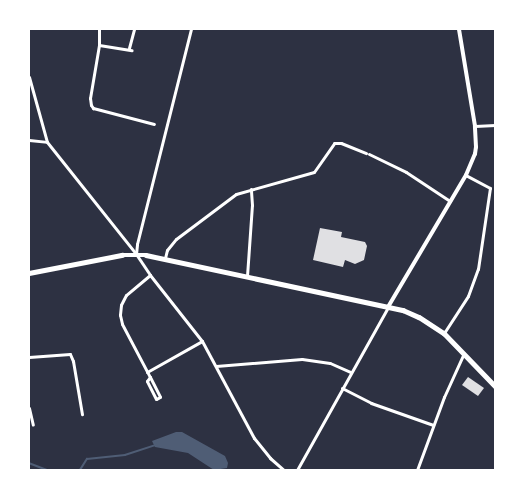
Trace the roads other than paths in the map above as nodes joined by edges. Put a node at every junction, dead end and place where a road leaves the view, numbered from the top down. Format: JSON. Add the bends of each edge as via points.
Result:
{"nodes":[{"id":1,"x":99,"y":29,"type":"edge"},
{"id":2,"x":134,"y":29,"type":"edge"},
{"id":3,"x":191,"y":29,"type":"edge"},
{"id":4,"x":459,"y":29,"type":"edge"},
{"id":5,"x":99,"y":44,"type":"junction"},
{"id":6,"x":29,"y":77,"type":"edge"},
{"id":7,"x":154,"y":124,"type":"dead end"},
{"id":8,"x":495,"y":125,"type":"edge"},
{"id":9,"x":475,"y":126,"type":"junction"},
{"id":10,"x":29,"y":140,"type":"edge"},
{"id":11,"x":47,"y":142,"type":"junction"},
{"id":12,"x":466,"y":175,"type":"junction"},
{"id":13,"x":251,"y":189,"type":"junction"},
{"id":14,"x":450,"y":201,"type":"junction"},
{"id":15,"x":136,"y":254,"type":"junction"},
{"id":16,"x":165,"y":258,"type":"junction"},
{"id":17,"x":29,"y":273,"type":"edge"},
{"id":18,"x":150,"y":275,"type":"junction"},
{"id":19,"x":247,"y":276,"type":"junction"},
{"id":20,"x":388,"y":307,"type":"junction"},
{"id":21,"x":444,"y":334,"type":"junction"},
{"id":22,"x":202,"y":342,"type":"junction"},
{"id":23,"x":464,"y":353,"type":"junction"},
{"id":24,"x":29,"y":356,"type":"edge"},
{"id":25,"x":216,"y":366,"type":"junction"},
{"id":26,"x":147,"y":372,"type":"junction"},
{"id":27,"x":350,"y":372,"type":"junction"},
{"id":28,"x":150,"y":377,"type":"junction"},
{"id":29,"x":495,"y":386,"type":"edge"},
{"id":30,"x":342,"y":388,"type":"junction"},
{"id":31,"x":29,"y":408,"type":"edge"},
{"id":32,"x":82,"y":414,"type":"dead end"},
{"id":33,"x":33,"y":425,"type":"dead end"},
{"id":34,"x":433,"y":425,"type":"junction"},
{"id":35,"x":284,"y":470,"type":"edge"},
{"id":36,"x":297,"y":470,"type":"edge"},
{"id":37,"x":417,"y":470,"type":"edge"}],
"edges":[{"from":1,"to":5,"type":"street"},
{"from":2,"to":5,"type":"street","via":[[130,49]]},
{"from":3,"to":15,"type":"street"},
{"from":4,"to":9,"type":"street"},
{"from":5,"to":7,"type":"street","via":[[90,98],[93,108]]},
{"from":6,"to":11,"type":"street"},
{"from":8,"to":9,"type":"street"},
{"from":9,"to":12,"type":"street","via":[[476,147]]},
{"from":10,"to":11,"type":"street"},
{"from":11,"to":15,"type":"street"},
{"from":12,"to":14,"type":"street"},
{"from":12,"to":21,"type":"street","via":[[490,188],[478,269],[468,296]]},
{"from":13,"to":14,"type":"street","via":[[314,172],[334,143],[341,143],[406,172]]},
{"from":13,"to":16,"type":"street","via":[[236,194],[192,226],[176,239],[167,250]]},
{"from":13,"to":19,"type":"street"},
{"from":14,"to":20,"type":"street"},
{"from":15,"to":16,"type":"main road"},
{"from":15,"to":17,"type":"main road"},
{"from":15,"to":18,"type":"street"},
{"from":16,"to":19,"type":"main road"},
{"from":18,"to":22,"type":"street"},
{"from":18,"to":26,"type":"street","via":[[126,295],[120,315],[122,324]]},
{"from":19,"to":20,"type":"main road"},
{"from":20,"to":21,"type":"main road","via":[[419,317]]},
{"from":20,"to":27,"type":"street"},
{"from":21,"to":23,"type":"main road"},
{"from":22,"to":25,"type":"street"},
{"from":22,"to":26,"type":"street"},
{"from":23,"to":29,"type":"main road"},
{"from":23,"to":34,"type":"street"},
{"from":24,"to":32,"type":"street","via":[[70,354]]},
{"from":25,"to":27,"type":"street","via":[[302,359],[330,363]]},
{"from":25,"to":35,"type":"street","via":[[254,438],[270,458]]},
{"from":26,"to":28,"type":"street"},
{"from":27,"to":30,"type":"street"},
{"from":28,"to":28,"type":"street","via":[[160,397],[156,399],[147,381]]},
{"from":30,"to":34,"type":"street","via":[[371,402]]},
{"from":30,"to":36,"type":"street"},
{"from":31,"to":33,"type":"street"},
{"from":34,"to":37,"type":"street"}]}
